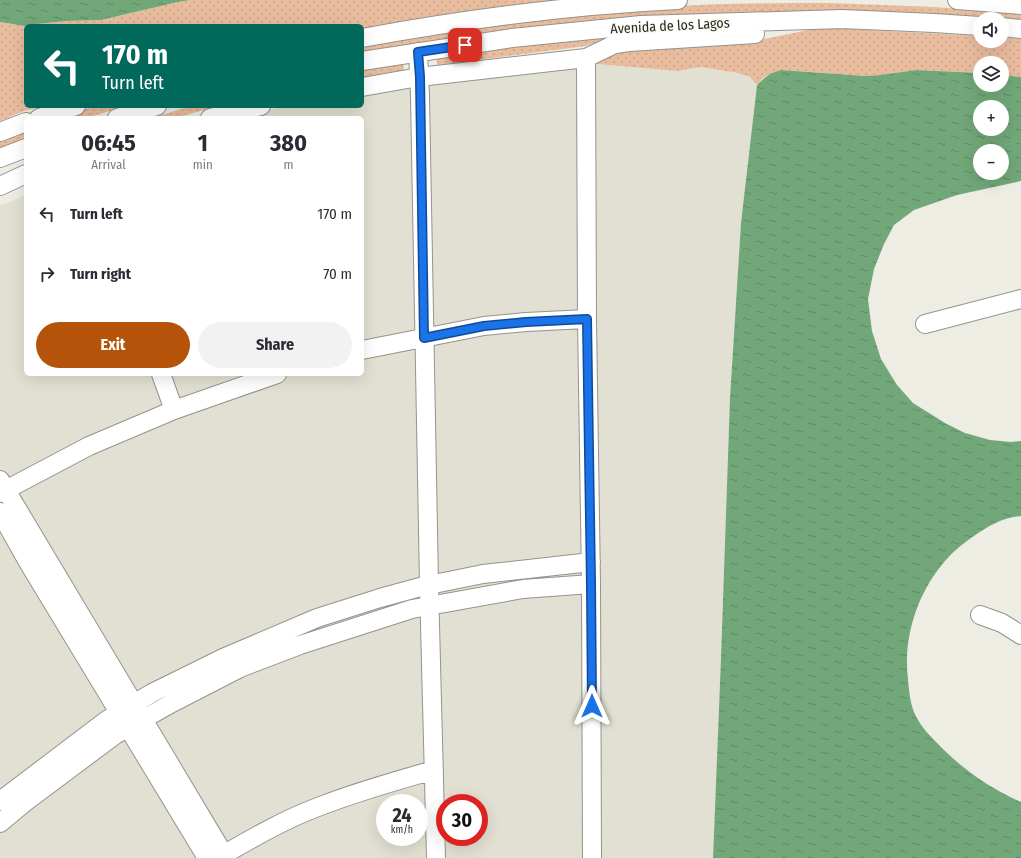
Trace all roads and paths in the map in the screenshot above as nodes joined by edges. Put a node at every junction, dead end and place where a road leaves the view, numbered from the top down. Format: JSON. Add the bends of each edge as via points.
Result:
{"nodes":[{"id":1,"x":678,"y":0,"type":"edge"},
{"id":2,"x":958,"y":0,"type":"edge"},
{"id":3,"x":1021,"y":5,"type":"edge"},
{"id":4,"x":842,"y":19,"type":"junction"},
{"id":5,"x":973,"y":25,"type":"edge"},
{"id":6,"x":1009,"y":28,"type":"edge"},
{"id":7,"x":1021,"y":29,"type":"edge"},
{"id":8,"x":364,"y":38,"type":"edge"},
{"id":9,"x":418,"y":52,"type":"junction"},
{"id":10,"x":586,"y":58,"type":"junction"},
{"id":11,"x":364,"y":61,"type":"edge"},
{"id":12,"x":420,"y":77,"type":"junction"},
{"id":13,"x":364,"y":87,"type":"edge"},
{"id":14,"x":70,"y":108,"type":"edge"},
{"id":15,"x":150,"y":108,"type":"edge"},
{"id":16,"x":252,"y":108,"type":"edge"},
{"id":17,"x":45,"y":116,"type":"edge"},
{"id":18,"x":124,"y":116,"type":"edge"},
{"id":19,"x":218,"y":116,"type":"edge"},
{"id":20,"x":24,"y":123,"type":"edge"},
{"id":21,"x":0,"y":132,"type":"edge"},
{"id":22,"x":24,"y":149,"type":"edge"},
{"id":23,"x":0,"y":158,"type":"edge"},
{"id":24,"x":0,"y":167,"type":"edge"},
{"id":25,"x":24,"y":168,"type":"edge"},
{"id":26,"x":24,"y":175,"type":"edge"},
{"id":27,"x":0,"y":186,"type":"edge"},
{"id":28,"x":1021,"y":299,"type":"edge"},
{"id":29,"x":587,"y":319,"type":"junction"},
{"id":30,"x":925,"y":324,"type":"dead end"},
{"id":31,"x":424,"y":338,"type":"junction"},
{"id":32,"x":364,"y":350,"type":"edge"},
{"id":33,"x":162,"y":376,"type":"edge"},
{"id":34,"x":271,"y":376,"type":"edge"},
{"id":35,"x":174,"y":410,"type":"junction"},
{"id":36,"x":2,"y":488,"type":"edge"},
{"id":37,"x":0,"y":512,"type":"edge"},
{"id":38,"x":591,"y":562,"type":"junction"},
{"id":39,"x":591,"y":584,"type":"junction"},
{"id":40,"x":429,"y":585,"type":"junction"},
{"id":41,"x":430,"y":606,"type":"junction"},
{"id":42,"x":980,"y":615,"type":"dead end"},
{"id":43,"x":1021,"y":635,"type":"edge"},
{"id":44,"x":127,"y":708,"type":"junction"},
{"id":45,"x":136,"y":724,"type":"junction"},
{"id":46,"x":434,"y":770,"type":"junction"},
{"id":47,"x":0,"y":801,"type":"edge"},
{"id":48,"x":0,"y":823,"type":"edge"},
{"id":49,"x":219,"y":857,"type":"edge"},
{"id":50,"x":436,"y":858,"type":"edge"},
{"id":51,"x":592,"y":858,"type":"edge"}],
"edges":[{"from":1,"to":8,"type":"street","name":"Avenida de los Lagos","via":[[511,14]]},
{"from":2,"to":3,"type":"street"},
{"from":4,"to":5,"type":"street","name":"Avenida de los Lagos"},
{"from":4,"to":9,"type":"street","name":"Avenida de los Lagos","via":[[641,25],[512,38]]},
{"from":4,"to":10,"type":"street","via":[[765,33],[615,44]]},
{"from":6,"to":7,"type":"street"},
{"from":9,"to":11,"type":"street","name":"Avenida de los Lagos"},
{"from":9,"to":12,"type":"street"},
{"from":10,"to":12,"type":"street"},
{"from":10,"to":29,"type":"street"},
{"from":12,"to":13,"type":"street"},
{"from":12,"to":31,"type":"street"},
{"from":14,"to":17,"type":"street"},
{"from":15,"to":18,"type":"street"},
{"from":16,"to":19,"type":"street"},
{"from":20,"to":21,"type":"street"},
{"from":22,"to":23,"type":"street"},
{"from":24,"to":25,"type":"street"},
{"from":26,"to":27,"type":"street"},
{"from":28,"to":30,"type":"street"},
{"from":29,"to":31,"type":"street","via":[[484,326]]},
{"from":29,"to":38,"type":"street"},
{"from":31,"to":32,"type":"street"},
{"from":31,"to":40,"type":"street"},
{"from":33,"to":35,"type":"street"},
{"from":34,"to":35,"type":"street"},
{"from":35,"to":36,"type":"street","via":[[89,446]]},
{"from":36,"to":44,"type":"street"},
{"from":37,"to":44,"type":"street","via":[[28,562]]},
{"from":38,"to":39,"type":"street"},
{"from":38,"to":40,"type":"street","via":[[483,574]]},
{"from":39,"to":41,"type":"street","via":[[523,589]]},
{"from":39,"to":51,"type":"street"},
{"from":40,"to":41,"type":"street"},
{"from":40,"to":44,"type":"street","via":[[317,618],[222,658]]},
{"from":41,"to":45,"type":"street","via":[[369,622],[240,668]]},
{"from":41,"to":46,"type":"street"},
{"from":42,"to":43,"type":"street","via":[[1002,623]]},
{"from":44,"to":45,"type":"street"},
{"from":44,"to":47,"type":"street","via":[[107,720]]},
{"from":45,"to":48,"type":"street","via":[[115,735]]},
{"from":45,"to":49,"type":"street"},
{"from":46,"to":49,"type":"street","via":[[318,807],[271,828]]},
{"from":46,"to":50,"type":"street"}]}
